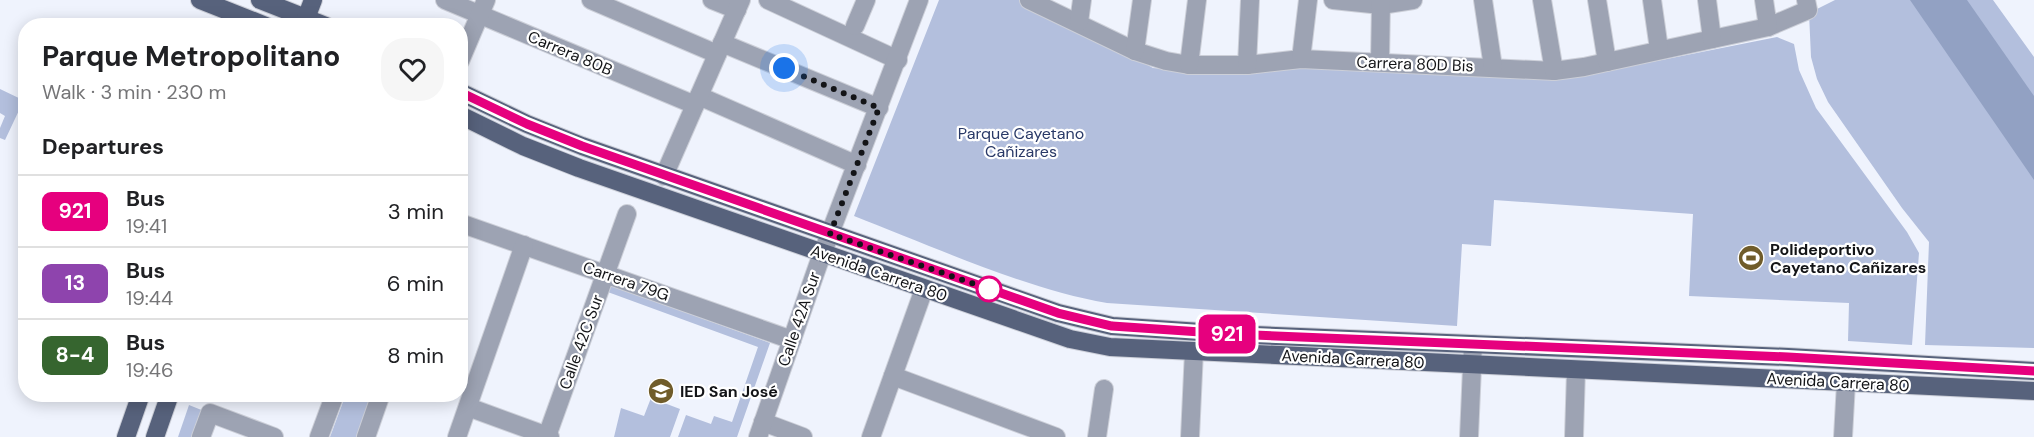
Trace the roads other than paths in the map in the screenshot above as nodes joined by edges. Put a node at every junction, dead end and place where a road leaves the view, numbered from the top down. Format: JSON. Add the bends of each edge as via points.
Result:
{"nodes":[{"id":1,"x":200,"y":0,"type":"edge"},
{"id":2,"x":260,"y":0,"type":"edge"},
{"id":3,"x":313,"y":0,"type":"edge"},
{"id":4,"x":445,"y":0,"type":"edge"},
{"id":5,"x":591,"y":0,"type":"edge"},
{"id":6,"x":712,"y":0,"type":"edge"},
{"id":7,"x":768,"y":0,"type":"edge"},
{"id":8,"x":866,"y":0,"type":"edge"},
{"id":9,"x":919,"y":0,"type":"edge"},
{"id":10,"x":1029,"y":0,"type":"edge"},
{"id":11,"x":1082,"y":0,"type":"edge"},
{"id":12,"x":1142,"y":0,"type":"edge"},
{"id":13,"x":1197,"y":0,"type":"edge"},
{"id":14,"x":1250,"y":0,"type":"edge"},
{"id":15,"x":1308,"y":0,"type":"edge"},
{"id":16,"x":1333,"y":0,"type":"edge"},
{"id":17,"x":1413,"y":0,"type":"edge"},
{"id":18,"x":1483,"y":0,"type":"edge"},
{"id":19,"x":1542,"y":0,"type":"edge"},
{"id":20,"x":1597,"y":0,"type":"edge"},
{"id":21,"x":1652,"y":0,"type":"edge"},
{"id":22,"x":1707,"y":0,"type":"edge"},
{"id":23,"x":1764,"y":0,"type":"edge"},
{"id":24,"x":279,"y":3,"type":"edge"},
{"id":25,"x":1381,"y":3,"type":"edge"},
{"id":26,"x":739,"y":5,"type":"edge"},
{"id":27,"x":1807,"y":5,"type":"edge"},
{"id":28,"x":483,"y":7,"type":"edge"},
{"id":29,"x":246,"y":18,"type":"edge"},
{"id":30,"x":274,"y":18,"type":"edge"},
{"id":31,"x":300,"y":18,"type":"edge"},
{"id":32,"x":306,"y":18,"type":"edge"},
{"id":33,"x":1079,"y":22,"type":"junction"},
{"id":34,"x":855,"y":26,"type":"dead end"},
{"id":35,"x":1768,"y":27,"type":"junction"},
{"id":36,"x":1712,"y":39,"type":"junction"},
{"id":37,"x":468,"y":42,"type":"edge"},
{"id":38,"x":720,"y":49,"type":"junction"},
{"id":39,"x":1659,"y":49,"type":"junction"},
{"id":40,"x":1135,"y":51,"type":"junction"},
{"id":41,"x":1301,"y":59,"type":"junction"},
{"id":42,"x":898,"y":60,"type":"junction"},
{"id":43,"x":1380,"y":62,"type":"junction"},
{"id":44,"x":1607,"y":62,"type":"junction"},
{"id":45,"x":1189,"y":65,"type":"junction"},
{"id":46,"x":1247,"y":65,"type":"junction"},
{"id":47,"x":1493,"y":67,"type":"junction"},
{"id":48,"x":1554,"y":70,"type":"junction"},
{"id":49,"x":468,"y":96,"type":"edge"},
{"id":50,"x":697,"y":101,"type":"junction"},
{"id":51,"x":879,"y":108,"type":"junction"},
{"id":52,"x":468,"y":119,"type":"edge"},
{"id":53,"x":857,"y":165,"type":"junction"},
{"id":54,"x":664,"y":176,"type":"junction"},
{"id":55,"x":627,"y":214,"type":"dead end"},
{"id":56,"x":468,"y":226,"type":"edge"},
{"id":57,"x":830,"y":234,"type":"junction"},
{"id":58,"x":524,"y":245,"type":"junction"},
{"id":59,"x":823,"y":254,"type":"junction"},
{"id":60,"x":605,"y":274,"type":"junction"},
{"id":61,"x":924,"y":289,"type":"junction"},
{"id":62,"x":792,"y":340,"type":"junction"},
{"id":63,"x":1473,"y":344,"type":"junction"},
{"id":64,"x":1194,"y":351,"type":"junction"},
{"id":65,"x":1472,"y":365,"type":"junction"},
{"id":66,"x":1576,"y":370,"type":"junction"},
{"id":67,"x":2034,"y":371,"type":"edge"},
{"id":68,"x":893,"y":376,"type":"junction"},
{"id":69,"x":1846,"y":382,"type":"junction"},
{"id":70,"x":1104,"y":389,"type":"dead end"},
{"id":71,"x":2034,"y":392,"type":"edge"},
{"id":72,"x":138,"y":402,"type":"edge"},
{"id":73,"x":167,"y":402,"type":"edge"},
{"id":74,"x":332,"y":402,"type":"edge"},
{"id":75,"x":378,"y":402,"type":"edge"},
{"id":76,"x":468,"y":407,"type":"junction"},
{"id":77,"x":760,"y":430,"type":"edge"},
{"id":78,"x":548,"y":436,"type":"edge"},
{"id":79,"x":126,"y":437,"type":"edge"},
{"id":80,"x":154,"y":437,"type":"edge"},
{"id":81,"x":201,"y":437,"type":"edge"},
{"id":82,"x":274,"y":437,"type":"edge"},
{"id":83,"x":319,"y":437,"type":"edge"},
{"id":84,"x":366,"y":437,"type":"edge"},
{"id":85,"x":457,"y":437,"type":"edge"},
{"id":86,"x":803,"y":437,"type":"edge"},
{"id":87,"x":872,"y":437,"type":"edge"},
{"id":88,"x":1056,"y":437,"type":"edge"},
{"id":89,"x":1097,"y":437,"type":"edge"},
{"id":90,"x":1190,"y":437,"type":"edge"},
{"id":91,"x":1469,"y":437,"type":"edge"},
{"id":92,"x":1574,"y":437,"type":"edge"},
{"id":93,"x":1843,"y":437,"type":"edge"}],
"edges":[{"from":1,"to":29,"type":"main road"},
{"from":2,"to":24,"type":"main road"},
{"from":3,"to":32,"type":"main road"},
{"from":4,"to":28,"type":"street","name":"Carrera 80B"},
{"from":5,"to":38,"type":"street"},
{"from":6,"to":26,"type":"street"},
{"from":7,"to":42,"type":"street"},
{"from":8,"to":34,"type":"street"},
{"from":9,"to":42,"type":"street","name":"Calle 42A Sur"},
{"from":10,"to":33,"type":"street","name":"Carrera 80D Bis"},
{"from":11,"to":33,"type":"street"},
{"from":12,"to":40,"type":"street"},
{"from":13,"to":45,"type":"street"},
{"from":14,"to":46,"type":"street"},
{"from":15,"to":41,"type":"street"},
{"from":16,"to":25,"type":"street"},
{"from":17,"to":25,"type":"street"},
{"from":18,"to":47,"type":"street"},
{"from":19,"to":48,"type":"street"},
{"from":20,"to":44,"type":"street"},
{"from":21,"to":39,"type":"street"},
{"from":22,"to":36,"type":"street"},
{"from":23,"to":35,"type":"street"},
{"from":24,"to":30,"type":"main road"},
{"from":24,"to":31,"type":"main road"},
{"from":25,"to":43,"type":"street"},
{"from":26,"to":38,"type":"street"},
{"from":27,"to":35,"type":"street","name":"Carrera 80D Bis"},
{"from":28,"to":37,"type":"street"},
{"from":28,"to":50,"type":"street","name":"Carrera 80B"},
{"from":33,"to":40,"type":"street","name":"Carrera 80D Bis"},
{"from":35,"to":36,"type":"street","name":"Carrera 80D Bis"},
{"from":36,"to":39,"type":"street","name":"Carrera 80D Bis"},
{"from":38,"to":50,"type":"street"},
{"from":38,"to":51,"type":"street"},
{"from":39,"to":44,"type":"street","name":"Carrera 80D Bis"},
{"from":40,"to":45,"type":"street","name":"Carrera 80D Bis"},
{"from":41,"to":43,"type":"street","name":"Carrera 80D Bis"},
{"from":41,"to":46,"type":"street","name":"Carrera 80D Bis"},
{"from":42,"to":51,"type":"street","name":"Calle 42A Sur"},
{"from":43,"to":47,"type":"street","name":"Carrera 80D Bis"},
{"from":44,"to":48,"type":"street","name":"Carrera 80D Bis"},
{"from":45,"to":46,"type":"street","name":"Carrera 80D Bis"},
{"from":47,"to":48,"type":"street","name":"Carrera 80D Bis"},
{"from":49,"to":54,"type":"main road","name":"Avenida Carrera 80","via":[[553,135]]},
{"from":50,"to":53,"type":"street","name":"Carrera 80B"},
{"from":50,"to":54,"type":"street"},
{"from":51,"to":53,"type":"street","name":"Calle 42A Sur"},
{"from":52,"to":59,"type":"main road","name":"Avenida Carrera 80","via":[[579,168]]},
{"from":53,"to":57,"type":"street","name":"Calle 42A Sur"},
{"from":54,"to":57,"type":"main road","name":"Avenida Carrera 80"},
{"from":55,"to":60,"type":"street","name":"Calle 42C Sur"},
{"from":56,"to":58,"type":"street","name":"Carrera 79G"},
{"from":57,"to":59,"type":"street","name":"Calle 42A Sur"},
{"from":57,"to":63,"type":"main road","name":"Avenida Carrera 80","via":[[1098,324]]},
{"from":58,"to":60,"type":"street","name":"Carrera 79G"},
{"from":58,"to":76,"type":"street"},
{"from":59,"to":61,"type":"main road","name":"Avenida Carrera 80"},
{"from":59,"to":62,"type":"street","name":"Calle 42A Sur"},
{"from":60,"to":62,"type":"street","name":"Carrera 79G"},
{"from":60,"to":78,"type":"street","name":"Calle 42C Sur"},
{"from":61,"to":64,"type":"main road","name":"Avenida Carrera 80","via":[[1070,339],[1126,349]]},
{"from":61,"to":68,"type":"street"},
{"from":62,"to":77,"type":"street","name":"Calle 42A Sur"},
{"from":63,"to":65,"type":"street"},
{"from":63,"to":67,"type":"main road","name":"Avenida Carrera 80"},
{"from":64,"to":65,"type":"main road","name":"Avenida Carrera 80"},
{"from":64,"to":90,"type":"street"},
{"from":65,"to":66,"type":"main road","name":"Avenida Carrera 80"},
{"from":65,"to":91,"type":"street"},
{"from":66,"to":69,"type":"main road","name":"Avenida Carrera 80"},
{"from":66,"to":92,"type":"street"},
{"from":68,"to":87,"type":"street"},
{"from":68,"to":88,"type":"street"},
{"from":69,"to":71,"type":"main road","name":"Avenida Carrera 80"},
{"from":69,"to":93,"type":"street"},
{"from":70,"to":89,"type":"street"},
{"from":72,"to":79,"type":"main road"},
{"from":73,"to":80,"type":"main road"},
{"from":74,"to":83,"type":"street"},
{"from":75,"to":84,"type":"street"},
{"from":76,"to":78,"type":"street"},
{"from":76,"to":85,"type":"street"},
{"from":77,"to":86,"type":"street"},
{"from":81,"to":82,"type":"street","via":[[210,413]]}]}
